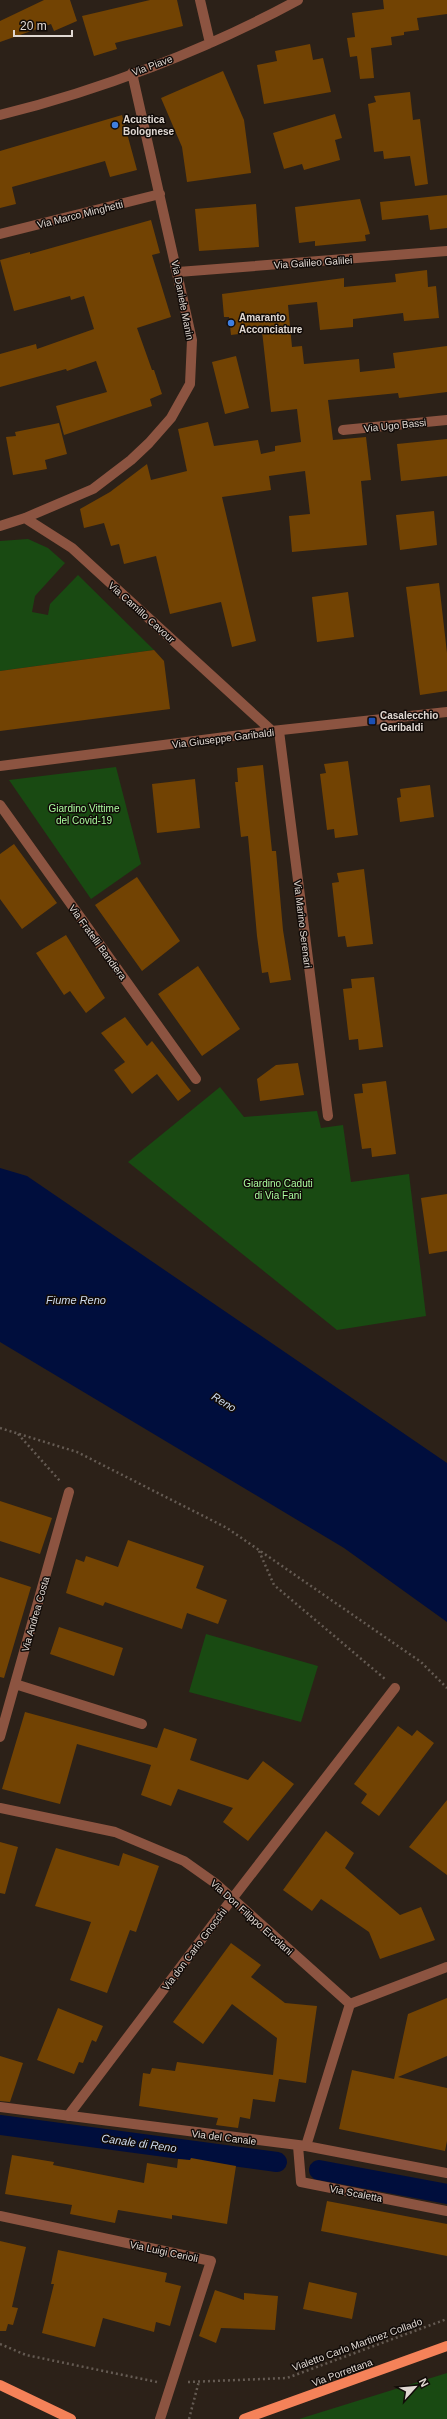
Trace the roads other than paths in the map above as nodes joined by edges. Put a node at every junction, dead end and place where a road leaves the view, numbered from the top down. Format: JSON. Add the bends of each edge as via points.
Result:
{"nodes":[{"id":1,"x":200,"y":0,"type":"edge"},
{"id":2,"x":298,"y":0,"type":"edge"},
{"id":3,"x":210,"y":43,"type":"junction"},
{"id":4,"x":132,"y":73,"type":"junction"},
{"id":5,"x":0,"y":115,"type":"edge"},
{"id":6,"x":160,"y":194,"type":"junction"},
{"id":7,"x":0,"y":234,"type":"edge"},
{"id":8,"x":447,"y":251,"type":"edge"},
{"id":9,"x":178,"y":272,"type":"junction"},
{"id":10,"x":447,"y":420,"type":"edge"},
{"id":11,"x":343,"y":430,"type":"dead end"},
{"id":12,"x":25,"y":518,"type":"junction"},
{"id":13,"x":0,"y":526,"type":"edge"},
{"id":14,"x":447,"y":712,"type":"edge"},
{"id":15,"x":275,"y":731,"type":"junction"},
{"id":16,"x":0,"y":766,"type":"edge"},
{"id":17,"x":0,"y":805,"type":"edge"},
{"id":18,"x":196,"y":1079,"type":"dead end"},
{"id":19,"x":328,"y":1116,"type":"dead end"},
{"id":20,"x":70,"y":1492,"type":"road end"},
{"id":21,"x":15,"y":1684,"type":"junction"},
{"id":22,"x":395,"y":1688,"type":"road end"},
{"id":23,"x":142,"y":1724,"type":"dead end"},
{"id":24,"x":0,"y":1737,"type":"edge"},
{"id":25,"x":0,"y":1808,"type":"edge"},
{"id":26,"x":232,"y":1899,"type":"junction"},
{"id":27,"x":447,"y":1967,"type":"edge"},
{"id":28,"x":350,"y":2004,"type":"junction"},
{"id":29,"x":0,"y":2107,"type":"edge"},
{"id":30,"x":68,"y":2116,"type":"junction"},
{"id":31,"x":302,"y":2146,"type":"junction"},
{"id":32,"x":447,"y":2173,"type":"edge"},
{"id":33,"x":447,"y":2211,"type":"edge"},
{"id":34,"x":0,"y":2216,"type":"edge"},
{"id":35,"x":447,"y":2346,"type":"edge"},
{"id":36,"x":0,"y":2385,"type":"edge"},
{"id":37,"x":71,"y":2419,"type":"edge"},
{"id":38,"x":160,"y":2419,"type":"edge"},
{"id":39,"x":244,"y":2419,"type":"edge"}],
"edges":[{"from":1,"to":3,"type":"street"},
{"from":2,"to":3,"type":"street","name":"Via Piave"},
{"from":3,"to":4,"type":"street","name":"Via Piave"},
{"from":4,"to":5,"type":"street","name":"Via Piave","via":[[41,105]]},
{"from":4,"to":6,"type":"street","name":"Via Daniele Manin"},
{"from":6,"to":7,"type":"street","name":"Via Marco Minghetti"},
{"from":6,"to":9,"type":"street","name":"Via Daniele Manin"},
{"from":8,"to":9,"type":"street","name":"Via Galileo Galilei"},
{"from":9,"to":12,"type":"street","name":"Via Daniele Manin","via":[[192,340],[190,384],[183,400],[149,443],[112,475],[93,489]]},
{"from":10,"to":11,"type":"street","name":"Via Ugo Bassi"},
{"from":12,"to":13,"type":"street"},
{"from":12,"to":15,"type":"street","name":"Via Camillo Cavour","via":[[72,548]]},
{"from":14,"to":15,"type":"street","name":"Via Giuseppe Garibaldi"},
{"from":15,"to":16,"type":"street","name":"Via Giuseppe Garibaldi"},
{"from":15,"to":19,"type":"street","name":"Via Marino Serenari"},
{"from":17,"to":18,"type":"street","name":"Via Fratelli Bandiera"},
{"from":20,"to":21,"type":"street","name":"Via Andrea Costa"},
{"from":21,"to":23,"type":"street"},
{"from":21,"to":24,"type":"street","name":"Via Andrea Costa"},
{"from":22,"to":26,"type":"street","name":"Via don Carlo Gnocchi"},
{"from":25,"to":26,"type":"street","name":"Via Don Filippo Ercolani","via":[[115,1832],[184,1861]]},
{"from":26,"to":28,"type":"street","name":"Via Don Filippo Ercolani"},
{"from":26,"to":30,"type":"street","name":"Via don Carlo Gnocchi"},
{"from":27,"to":28,"type":"street"},
{"from":28,"to":31,"type":"street"},
{"from":29,"to":30,"type":"street","name":"Via del Canale"},
{"from":30,"to":31,"type":"street","name":"Via del Canale"},
{"from":31,"to":32,"type":"street","name":"Via del Canale"},
{"from":31,"to":33,"type":"street","name":"Via Scaletta","via":[[301,2182]]},
{"from":34,"to":38,"type":"street","name":"Via Luigi Cerioli","via":[[211,2261]]},
{"from":35,"to":39,"type":"main road","name":"Via Porrettana"},
{"from":36,"to":37,"type":"main road"}]}
